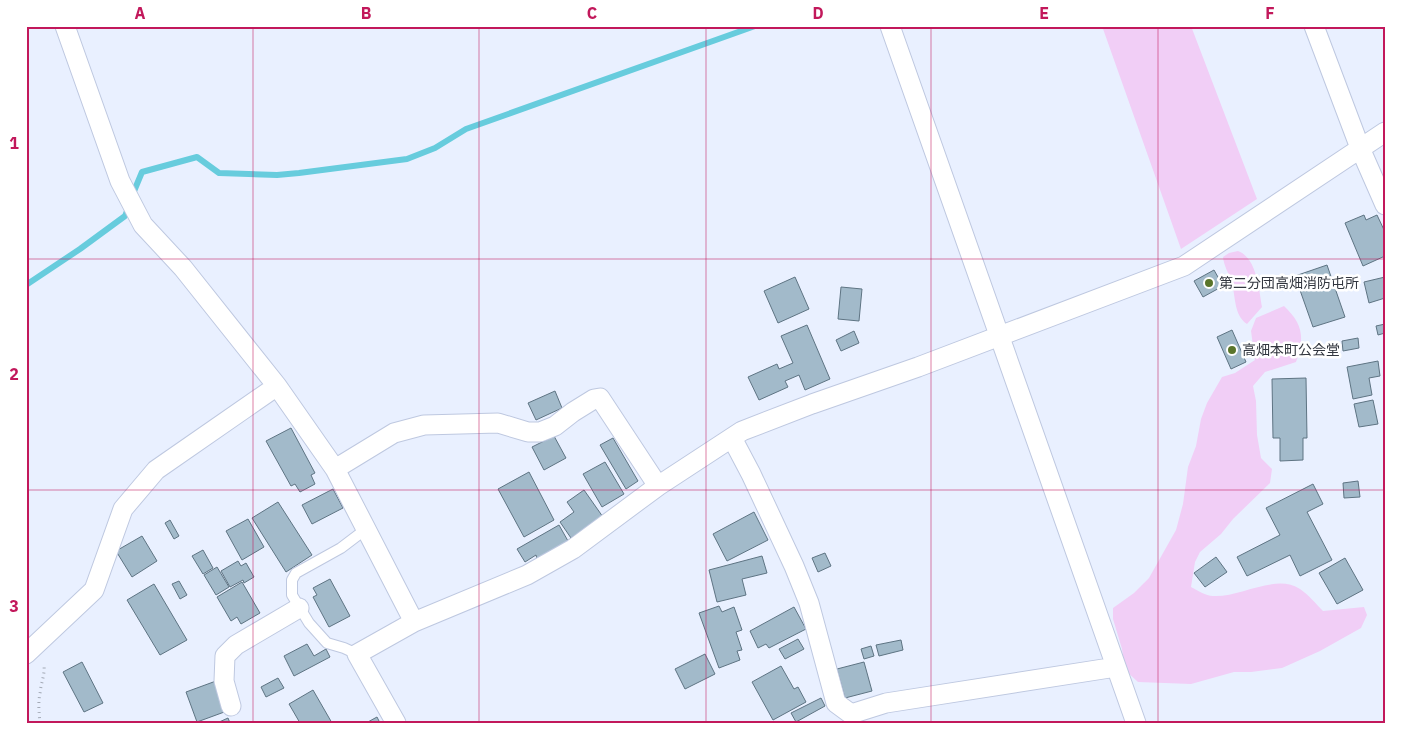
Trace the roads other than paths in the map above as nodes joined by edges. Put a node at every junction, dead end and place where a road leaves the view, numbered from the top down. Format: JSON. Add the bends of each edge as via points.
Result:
{"nodes":[{"id":1,"x":65,"y":26,"type":"edge"},
{"id":2,"x":890,"y":26,"type":"edge"},
{"id":3,"x":1314,"y":26,"type":"edge"},
{"id":4,"x":1385,"y":132,"type":"edge"},
{"id":5,"x":1360,"y":148,"type":"junction"},
{"id":6,"x":1385,"y":205,"type":"edge"},
{"id":7,"x":1000,"y":335,"type":"junction"},
{"id":8,"x":276,"y":386,"type":"junction"},
{"id":9,"x":732,"y":438,"type":"junction"},
{"id":10,"x":335,"y":469,"type":"junction"},
{"id":11,"x":658,"y":486,"type":"junction"},
{"id":12,"x":366,"y":528,"type":"junction"},
{"id":13,"x":299,"y":608,"type":"junction"},
{"id":14,"x":414,"y":622,"type":"junction"},
{"id":15,"x":29,"y":651,"type":"edge"},
{"id":16,"x":358,"y":654,"type":"junction"},
{"id":17,"x":1116,"y":667,"type":"junction"},
{"id":18,"x":232,"y":706,"type":"dead end"},
{"id":19,"x":396,"y":723,"type":"edge"},
{"id":20,"x":1136,"y":723,"type":"edge"}],
"edges":[{"from":1,"to":8,"type":"street","via":[[120,182],[143,225],[183,268]]},
{"from":2,"to":7,"type":"street"},
{"from":3,"to":5,"type":"street"},
{"from":4,"to":5,"type":"street"},
{"from":5,"to":6,"type":"street"},
{"from":5,"to":7,"type":"street","via":[[1184,266]]},
{"from":7,"to":9,"type":"street","via":[[812,404],[742,431]]},
{"from":7,"to":17,"type":"street"},
{"from":8,"to":10,"type":"street"},
{"from":8,"to":15,"type":"street","via":[[156,470],[123,509],[94,590]]},
{"from":9,"to":11,"type":"street"},
{"from":9,"to":17,"type":"street","via":[[809,603],[836,703],[851,714],[886,703]]},
{"from":10,"to":11,"type":"street","via":[[394,433],[424,425],[498,423],[528,432],[540,432],[556,426],[573,412],[600,398]]},
{"from":10,"to":12,"type":"street"},
{"from":11,"to":14,"type":"street","via":[[573,549],[527,575]]},
{"from":12,"to":13,"type":"lane","via":[[341,548],[296,573],[292,580],[292,595]]},
{"from":12,"to":14,"type":"street"},
{"from":13,"to":16,"type":"lane","via":[[327,643]]},
{"from":13,"to":18,"type":"street","via":[[236,645],[225,656],[224,681]]},
{"from":14,"to":16,"type":"street"},
{"from":16,"to":19,"type":"street"},
{"from":17,"to":20,"type":"street"}]}
